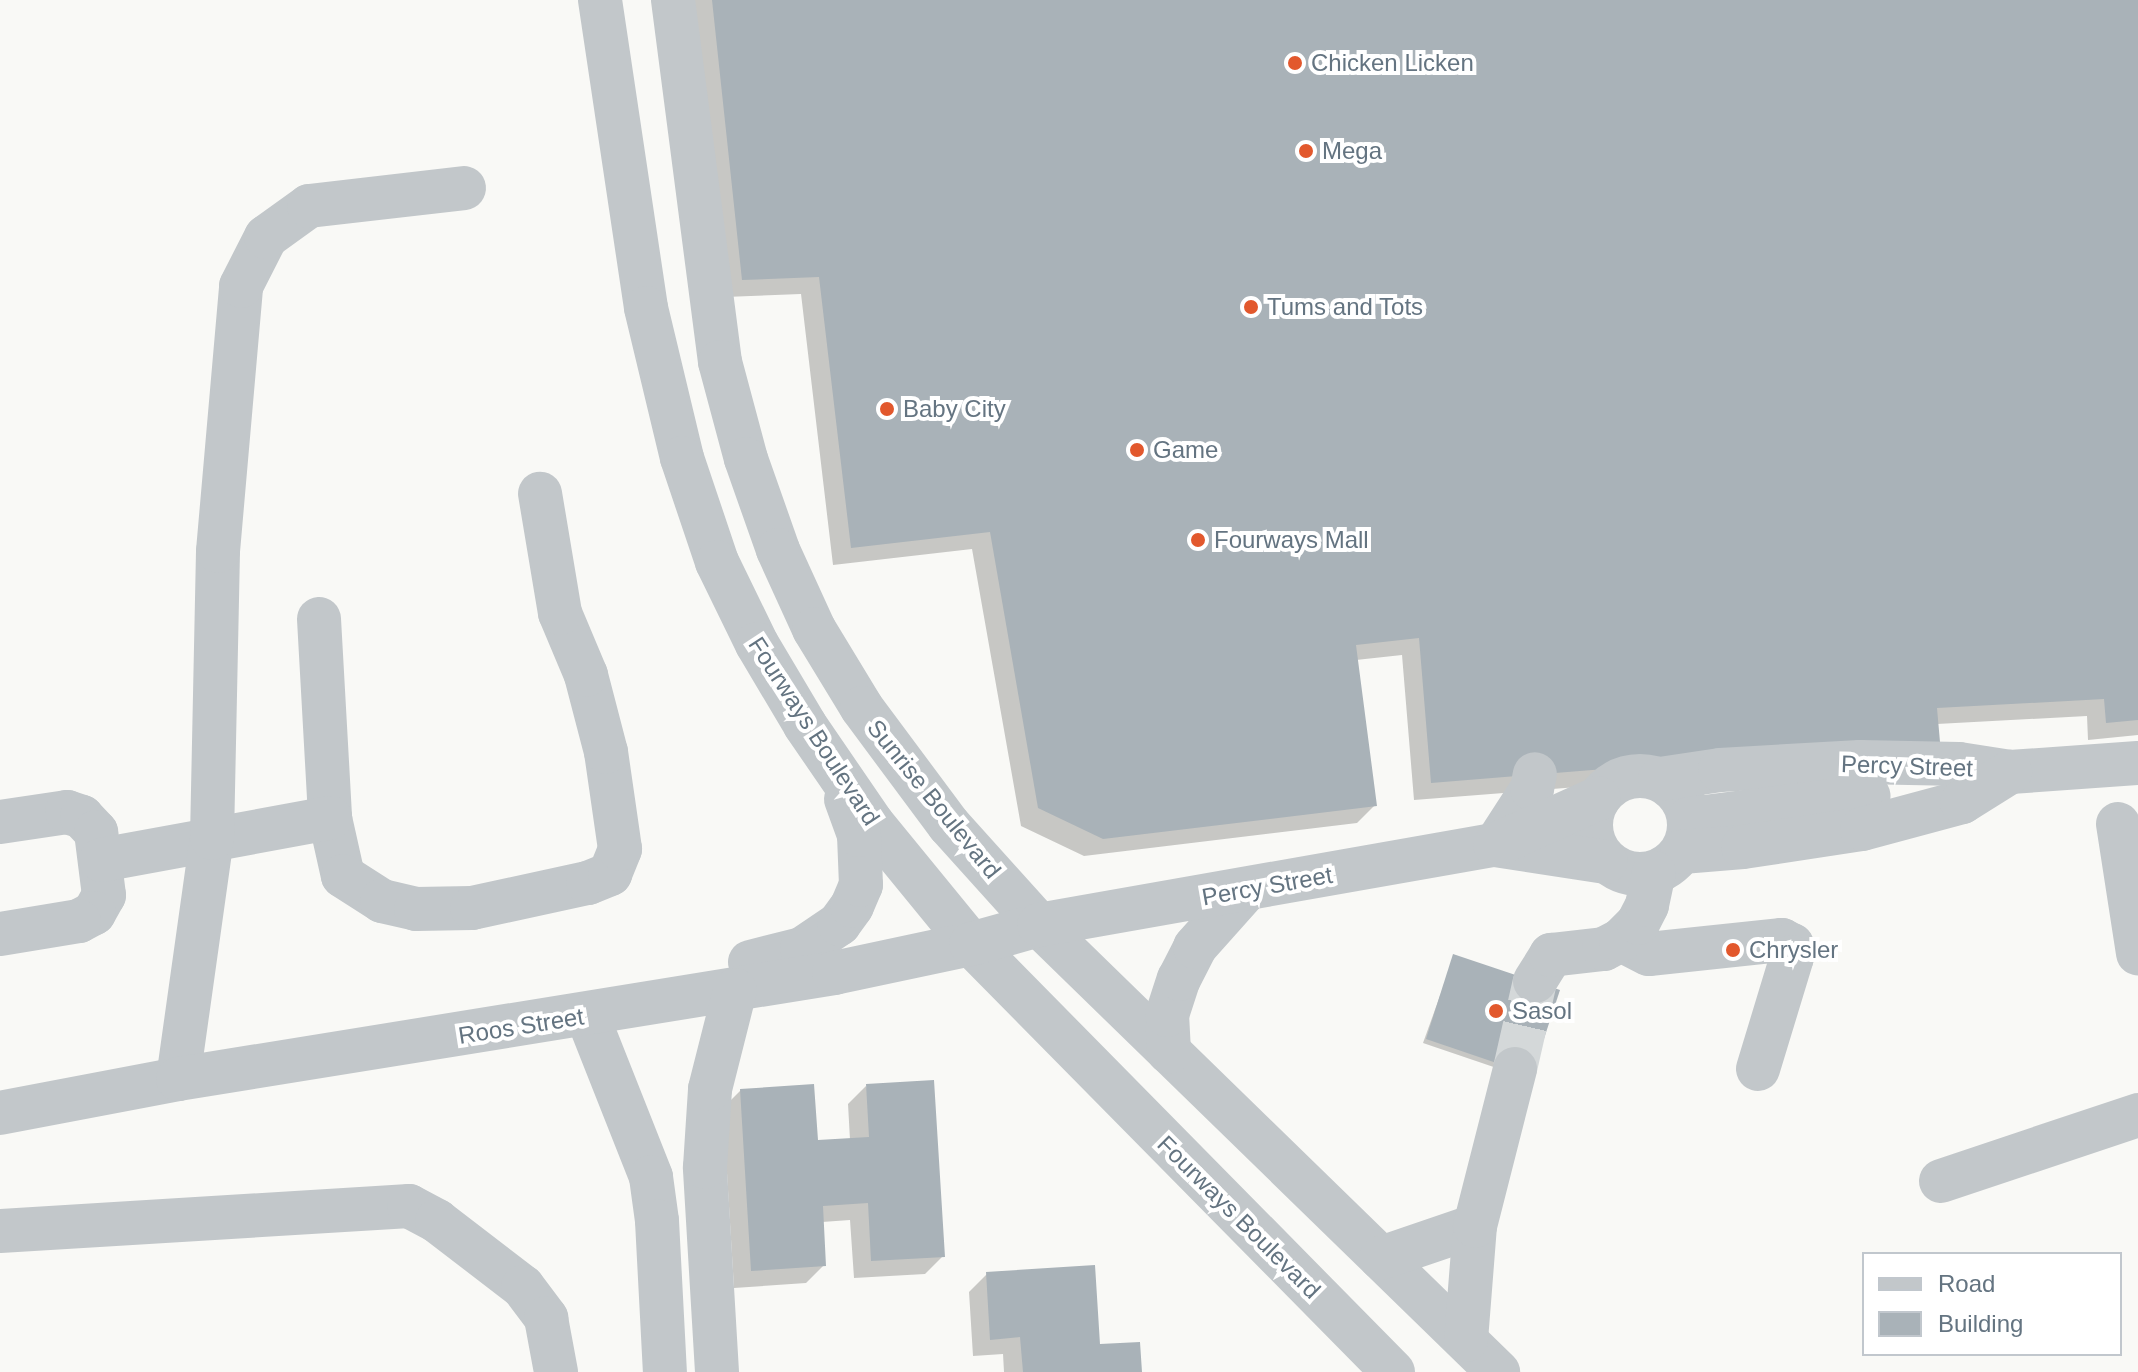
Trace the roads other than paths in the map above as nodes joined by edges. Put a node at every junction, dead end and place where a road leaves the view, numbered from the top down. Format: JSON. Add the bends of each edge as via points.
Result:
{"nodes":[{"id":1,"x":600,"y":0,"type":"edge"},
{"id":2,"x":673,"y":0,"type":"edge"},
{"id":3,"x":464,"y":188,"type":"dead end"},
{"id":4,"x":540,"y":494,"type":"dead end"},
{"id":5,"x":319,"y":619,"type":"dead end"},
{"id":6,"x":2138,"y":763,"type":"edge"},
{"id":7,"x":835,"y":771,"type":"junction"},
{"id":8,"x":2010,"y":772,"type":"junction"},
{"id":9,"x":1535,"y":774,"type":"dead end"},
{"id":10,"x":1660,"y":779,"type":"junction"},
{"id":11,"x":1869,"y":796,"type":"dead end"},
{"id":12,"x":1599,"y":798,"type":"junction"},
{"id":13,"x":330,"y":818,"type":"junction"},
{"id":14,"x":0,"y":822,"type":"edge"},
{"id":15,"x":2118,"y":824,"type":"dead end"},
{"id":16,"x":212,"y":838,"type":"junction"},
{"id":17,"x":1495,"y":845,"type":"junction"},
{"id":18,"x":1675,"y":848,"type":"junction"},
{"id":19,"x":101,"y":860,"type":"junction"},
{"id":20,"x":1606,"y":862,"type":"junction"},
{"id":21,"x":1246,"y":890,"type":"junction"},
{"id":22,"x":1039,"y":925,"type":"junction"},
{"id":23,"x":0,"y":934,"type":"edge"},
{"id":24,"x":1621,"y":940,"type":"junction"},
{"id":25,"x":971,"y":944,"type":"junction"},
{"id":26,"x":2138,"y":953,"type":"edge"},
{"id":27,"x":1535,"y":981,"type":"tunnel mouth"},
{"id":28,"x":735,"y":990,"type":"junction"},
{"id":29,"x":690,"y":997,"type":"junction"},
{"id":30,"x":587,"y":1015,"type":"junction"},
{"id":31,"x":1169,"y":1052,"type":"junction"},
{"id":32,"x":1515,"y":1069,"type":"tunnel mouth"},
{"id":33,"x":1758,"y":1069,"type":"dead end"},
{"id":34,"x":178,"y":1079,"type":"junction"},
{"id":35,"x":0,"y":1113,"type":"edge"},
{"id":36,"x":2138,"y":1115,"type":"edge"},
{"id":37,"x":705,"y":1167,"type":"junction"},
{"id":38,"x":651,"y":1177,"type":"junction"},
{"id":39,"x":1941,"y":1181,"type":"dead end"},
{"id":40,"x":1475,"y":1226,"type":"junction"},
{"id":41,"x":0,"y":1231,"type":"edge"},
{"id":42,"x":1381,"y":1258,"type":"junction"},
{"id":43,"x":1466,"y":1340,"type":"junction"},
{"id":44,"x":556,"y":1372,"type":"edge"},
{"id":45,"x":665,"y":1372,"type":"edge"},
{"id":46,"x":717,"y":1372,"type":"edge"},
{"id":47,"x":1393,"y":1372,"type":"edge"},
{"id":48,"x":1498,"y":1372,"type":"edge"}],
"edges":[{"from":1,"to":7,"type":"street","name":"Fourways Boulevard","via":[[646,308],[682,458],[717,562]]},
{"from":2,"to":22,"type":"street","name":"Sunrise Boulevard","via":[[720,362],[778,550],[814,629],[862,708],[949,825]]},
{"from":3,"to":16,"type":"street","via":[[309,206],[266,237],[241,286],[218,551]]},
{"from":4,"to":13,"type":"street","via":[[560,613],[586,675],[606,752],[620,849],[610,874],[472,908],[416,909],[382,901],[343,876]]},
{"from":5,"to":13,"type":"street"},
{"from":6,"to":8,"type":"street","name":"Percy Street"},
{"from":7,"to":25,"type":"street","name":"Fourways Boulevard"},
{"from":7,"to":29,"type":"street","via":[[859,835],[861,885],[852,906],[839,924],[802,949],[724,971]]},
{"from":8,"to":10,"type":"street","name":"Percy Street","via":[[1959,764],[1860,762]]},
{"from":8,"to":18,"type":"street","name":"Percy Street","via":[[1962,802],[1862,829],[1743,847]]},
{"from":9,"to":17,"type":"street","via":[[1532,789]]},
{"from":10,"to":12,"type":"street","name":"Percy Street","via":[[1626,777]]},
{"from":10,"to":18,"type":"street","via":[[1679,795]]},
{"from":11,"to":18,"type":"street"},
{"from":12,"to":17,"type":"street","name":"Percy Street"},
{"from":12,"to":20,"type":"street","via":[[1591,831]]},
{"from":13,"to":16,"type":"street"},
{"from":14,"to":19,"type":"street","via":[[67,812],[82,817],[96,832]]},
{"from":15,"to":26,"type":"street"},
{"from":16,"to":19,"type":"street"},
{"from":16,"to":34,"type":"street"},
{"from":17,"to":20,"type":"street","name":"Percy Street"},
{"from":17,"to":21,"type":"street","name":"Percy Street"},
{"from":18,"to":20,"type":"street","name":"Percy Street","via":[[1637,875]]},
{"from":18,"to":24,"type":"street","via":[[1638,923]]},
{"from":19,"to":23,"type":"street","via":[[104,895],[94,913],[79,921]]},
{"from":21,"to":22,"type":"street","name":"Percy Street"},
{"from":21,"to":31,"type":"street","via":[[1195,947],[1179,979],[1167,1015]]},
{"from":22,"to":25,"type":"street","name":"Roos Street"},
{"from":22,"to":31,"type":"street"},
{"from":24,"to":27,"type":"street","via":[[1604,949],[1551,955]]},
{"from":24,"to":33,"type":"street","via":[[1649,954],[1782,940],[1792,945]]},
{"from":25,"to":28,"type":"street","name":"Roos Street"},
{"from":25,"to":47,"type":"street","name":"Fourways Boulevard"},
{"from":28,"to":29,"type":"street","name":"Roos Street"},
{"from":28,"to":37,"type":"street","via":[[710,1089]]},
{"from":29,"to":30,"type":"street","name":"Roos Street"},
{"from":30,"to":34,"type":"street","name":"Roos Street"},
{"from":30,"to":38,"type":"street"},
{"from":31,"to":42,"type":"street"},
{"from":32,"to":40,"type":"street"},
{"from":34,"to":35,"type":"street","name":"Roos Street"},
{"from":36,"to":39,"type":"street"},
{"from":37,"to":38,"type":"street"},
{"from":37,"to":46,"type":"street"},
{"from":38,"to":45,"type":"street"},
{"from":40,"to":42,"type":"street"},
{"from":40,"to":43,"type":"street"},
{"from":41,"to":44,"type":"street","via":[[409,1206],[523,1287],[546,1318]]},
{"from":42,"to":43,"type":"street"},
{"from":43,"to":48,"type":"street"}]}
